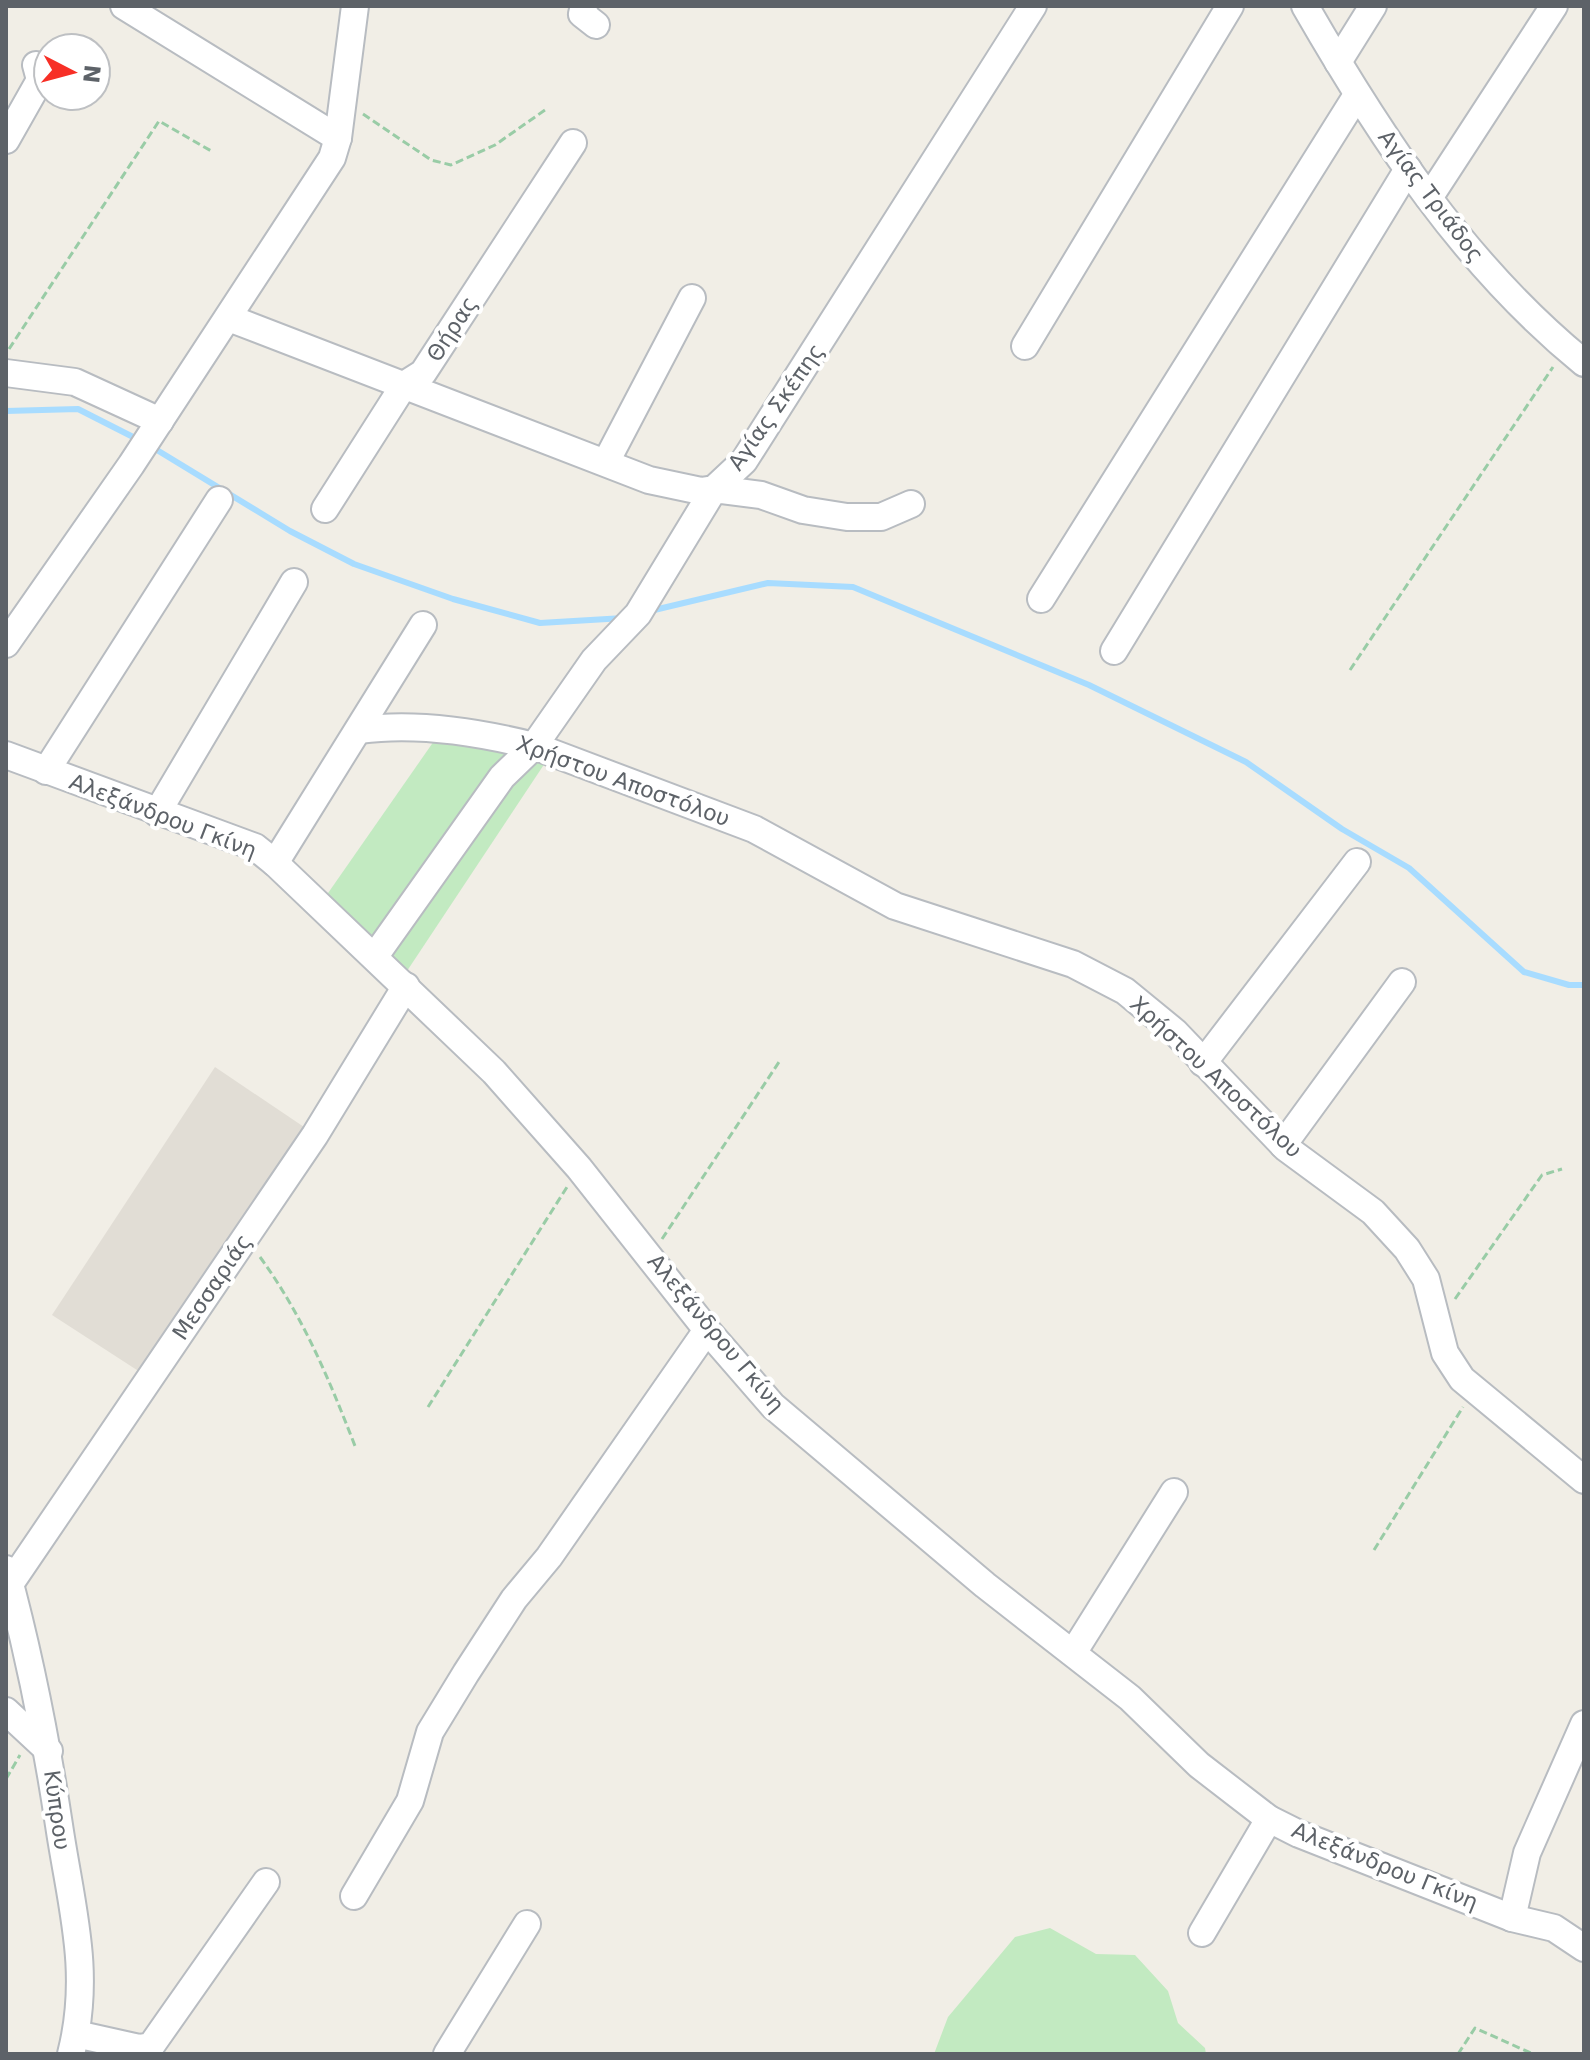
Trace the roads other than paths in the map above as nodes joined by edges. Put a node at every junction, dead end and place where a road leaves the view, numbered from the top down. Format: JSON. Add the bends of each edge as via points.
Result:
{"nodes":[{"id":1,"x":124,"y":6,"type":"edge"},
{"id":2,"x":355,"y":6,"type":"edge"},
{"id":3,"x":1033,"y":6,"type":"edge"},
{"id":4,"x":1230,"y":6,"type":"edge"},
{"id":5,"x":1305,"y":6,"type":"edge"},
{"id":6,"x":1373,"y":6,"type":"edge"},
{"id":7,"x":1554,"y":6,"type":"edge"},
{"id":8,"x":1338,"y":62,"type":"junction"},
{"id":9,"x":32,"y":94,"type":"edge"},
{"id":10,"x":1357,"y":95,"type":"junction"},
{"id":11,"x":338,"y":138,"type":"junction"},
{"id":12,"x":6,"y":140,"type":"edge"},
{"id":13,"x":573,"y":143,"type":"dead end"},
{"id":14,"x":1408,"y":169,"type":"junction"},
{"id":15,"x":1429,"y":198,"type":"junction"},
{"id":16,"x":692,"y":298,"type":"dead end"},
{"id":17,"x":229,"y":318,"type":"junction"},
{"id":18,"x":1025,"y":346,"type":"dead end"},
{"id":19,"x":1575,"y":356,"type":"edge"},
{"id":20,"x":6,"y":373,"type":"edge"},
{"id":21,"x":404,"y":385,"type":"junction"},
{"id":22,"x":158,"y":424,"type":"junction"},
{"id":23,"x":606,"y":462,"type":"junction"},
{"id":24,"x":714,"y":489,"type":"junction"},
{"id":25,"x":219,"y":500,"type":"dead end"},
{"id":26,"x":911,"y":504,"type":"dead end"},
{"id":27,"x":325,"y":509,"type":"dead end"},
{"id":28,"x":294,"y":582,"type":"dead end"},
{"id":29,"x":1041,"y":599,"type":"dead end"},
{"id":30,"x":423,"y":625,"type":"dead end"},
{"id":31,"x":6,"y":644,"type":"edge"},
{"id":32,"x":1114,"y":651,"type":"dead end"},
{"id":33,"x":360,"y":730,"type":"junction"},
{"id":34,"x":534,"y":746,"type":"junction"},
{"id":35,"x":6,"y":755,"type":"edge"},
{"id":36,"x":46,"y":771,"type":"junction"},
{"id":37,"x":157,"y":813,"type":"junction"},
{"id":38,"x":1357,"y":862,"type":"dead end"},
{"id":39,"x":275,"y":863,"type":"junction"},
{"id":40,"x":375,"y":956,"type":"junction"},
{"id":41,"x":1402,"y":982,"type":"dead end"},
{"id":42,"x":406,"y":986,"type":"junction"},
{"id":43,"x":1203,"y":1063,"type":"junction"},
{"id":44,"x":1283,"y":1145,"type":"junction"},
{"id":45,"x":707,"y":1330,"type":"junction"},
{"id":46,"x":1584,"y":1480,"type":"edge"},
{"id":47,"x":1174,"y":1492,"type":"dead end"},
{"id":48,"x":8,"y":1576,"type":"edge"},
{"id":49,"x":1073,"y":1653,"type":"junction"},
{"id":50,"x":6,"y":1711,"type":"edge"},
{"id":51,"x":1584,"y":1724,"type":"edge"},
{"id":52,"x":49,"y":1751,"type":"junction"},
{"id":53,"x":1269,"y":1819,"type":"junction"},
{"id":54,"x":266,"y":1882,"type":"dead end"},
{"id":55,"x":354,"y":1896,"type":"dead end"},
{"id":56,"x":1512,"y":1918,"type":"junction"},
{"id":57,"x":527,"y":1924,"type":"dead end"},
{"id":58,"x":1202,"y":1933,"type":"dead end"},
{"id":59,"x":1584,"y":1948,"type":"edge"},
{"id":60,"x":74,"y":2044,"type":"edge"},
{"id":61,"x":447,"y":2054,"type":"edge"}],
"edges":[{"from":1,"to":11,"type":"street"},
{"from":2,"to":11,"type":"street"},
{"from":3,"to":24,"type":"street","name":"Αγίας Σκέπης","via":[[744,461]]},
{"from":4,"to":18,"type":"street"},
{"from":5,"to":8,"type":"street","name":"Αγίας Τριάδος"},
{"from":6,"to":8,"type":"street"},
{"from":7,"to":15,"type":"street"},
{"from":8,"to":10,"type":"street","name":"Αγίας Τριάδος"},
{"from":9,"to":12,"type":"street"},
{"from":10,"to":14,"type":"street","name":"Αγίας Τριάδος"},
{"from":10,"to":29,"type":"street"},
{"from":11,"to":17,"type":"street","via":[[313,192]]},
{"from":13,"to":21,"type":"street","name":"Θήρας","via":[[423,373]]},
{"from":14,"to":15,"type":"street","name":"Αγίας Τριάδος"},
{"from":14,"to":32,"type":"street"},
{"from":15,"to":19,"type":"street","name":"Αγίας Τριάδος","via":[[1493,277]]},
{"from":16,"to":23,"type":"street"},
{"from":17,"to":21,"type":"street","name":"Αγίας Σκέπης"},
{"from":17,"to":22,"type":"street"},
{"from":20,"to":22,"type":"street","via":[[75,382]]},
{"from":21,"to":23,"type":"street","name":"Αγίας Σκέπης"},
{"from":21,"to":27,"type":"street","name":"Θήρας"},
{"from":22,"to":31,"type":"street"},
{"from":23,"to":24,"type":"street","name":"Αγίας Σκέπης","via":[[660,483]]},
{"from":24,"to":26,"type":"street","via":[[847,517],[881,517]]},
{"from":24,"to":34,"type":"street","via":[[638,614],[594,660]]},
{"from":25,"to":36,"type":"street"},
{"from":28,"to":37,"type":"street"},
{"from":30,"to":33,"type":"street"},
{"from":33,"to":34,"type":"street","name":"Χρήστου Αποστόλου","via":[[394,725]]},
{"from":33,"to":39,"type":"street"},
{"from":34,"to":40,"type":"street","via":[[502,777]]},
{"from":34,"to":43,"type":"street","name":"Χρήστου Αποστόλου","via":[[754,829],[895,906],[1073,964],[1125,991]]},
{"from":35,"to":36,"type":"street","name":"Αλεξάνδρου Γκίνη"},
{"from":36,"to":37,"type":"street","name":"Αλεξάνδρου Γκίνη"},
{"from":37,"to":39,"type":"street","name":"Αλεξάνδρου Γκίνη","via":[[255,847]]},
{"from":38,"to":43,"type":"street"},
{"from":39,"to":40,"type":"street","name":"Αλεξάνδρου Γκίνη"},
{"from":40,"to":42,"type":"street","name":"Αλεξάνδρου Γκίνη"},
{"from":41,"to":44,"type":"street"},
{"from":42,"to":45,"type":"street","name":"Αλεξάνδρου Γκίνη","via":[[494,1072],[579,1168]]},
{"from":42,"to":48,"type":"street","name":"Μεσσαριάς","via":[[246,1237]]},
{"from":43,"to":44,"type":"street","name":"Χρήστου Αποστόλου"},
{"from":44,"to":46,"type":"street","name":"Χρήστου Αποστόλου","via":[[1373,1212],[1407,1249],[1426,1279],[1445,1353],[1474,1390]]},
{"from":45,"to":49,"type":"street","name":"Αλεξάνδρου Γκίνη","via":[[773,1406],[842,1468]]},
{"from":45,"to":55,"type":"street","via":[[466,1673],[430,1732],[410,1801]]},
{"from":47,"to":49,"type":"street"},
{"from":48,"to":52,"type":"street","name":"Κύπρου"},
{"from":49,"to":53,"type":"street","name":"Αλεξάνδρου Γκίνη","via":[[1130,1698],[1199,1765]]},
{"from":50,"to":52,"type":"street"},
{"from":51,"to":56,"type":"street","via":[[1527,1853]]},
{"from":52,"to":60,"type":"street","name":"Κύπρου","via":[[81,1961],[83,1998]]},
{"from":53,"to":56,"type":"street","name":"Αλεξάνδρου Γκίνη","via":[[1350,1857]]},
{"from":53,"to":58,"type":"street"},
{"from":54,"to":60,"type":"street","via":[[151,2046]]},
{"from":56,"to":59,"type":"street","name":"Αλεξάνδρου Γκίνη","via":[[1554,1928]]},
{"from":57,"to":61,"type":"street"}]}
